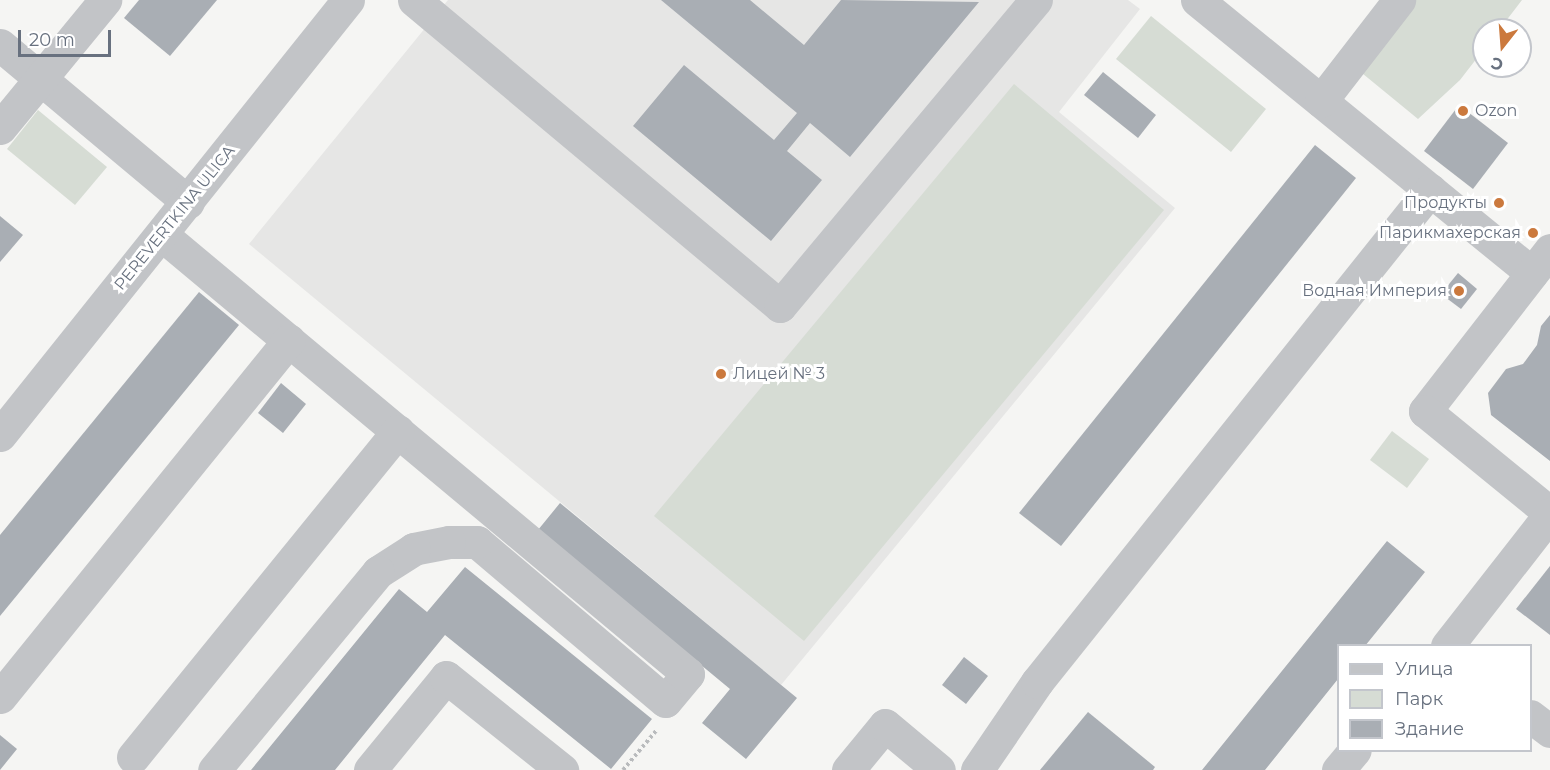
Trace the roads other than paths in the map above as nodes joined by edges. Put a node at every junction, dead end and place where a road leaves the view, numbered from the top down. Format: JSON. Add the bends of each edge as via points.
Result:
{"nodes":[{"id":1,"x":105,"y":0,"type":"edge"},
{"id":2,"x":348,"y":0,"type":"edge"},
{"id":3,"x":414,"y":0,"type":"edge"},
{"id":4,"x":1036,"y":0,"type":"edge"},
{"id":5,"x":1197,"y":0,"type":"edge"},
{"id":6,"x":1399,"y":0,"type":"edge"},
{"id":7,"x":0,"y":45,"type":"edge"},
{"id":8,"x":40,"y":79,"type":"junction"},
{"id":9,"x":1321,"y":101,"type":"junction"},
{"id":10,"x":0,"y":128,"type":"edge"},
{"id":11,"x":1430,"y":190,"type":"junction"},
{"id":12,"x":188,"y":202,"type":"junction"},
{"id":13,"x":162,"y":235,"type":"junction"},
{"id":14,"x":1541,"y":262,"type":"edge"},
{"id":15,"x":288,"y":340,"type":"junction"},
{"id":16,"x":398,"y":431,"type":"junction"},
{"id":17,"x":0,"y":435,"type":"edge"},
{"id":18,"x":1550,"y":514,"type":"edge"},
{"id":19,"x":1449,"y":644,"type":"edge"},
{"id":20,"x":0,"y":697,"type":"edge"},
{"id":21,"x":1532,"y":718,"type":"edge"},
{"id":22,"x":1550,"y":731,"type":"edge"},
{"id":23,"x":1353,"y":752,"type":"edge"},
{"id":24,"x":133,"y":757,"type":"dead end"},
{"id":25,"x":214,"y":770,"type":"edge"},
{"id":26,"x":370,"y":770,"type":"edge"},
{"id":27,"x":562,"y":770,"type":"edge"},
{"id":28,"x":848,"y":770,"type":"edge"},
{"id":29,"x":939,"y":770,"type":"edge"},
{"id":30,"x":977,"y":770,"type":"edge"},
{"id":31,"x":1338,"y":770,"type":"edge"}],
"edges":[{"from":1,"to":8,"type":"street"},
{"from":2,"to":12,"type":"street","name":"PEREVERTKINA ULICA"},
{"from":3,"to":4,"type":"street","via":[[780,306]]},
{"from":5,"to":9,"type":"street"},
{"from":6,"to":9,"type":"street"},
{"from":7,"to":8,"type":"street"},
{"from":8,"to":10,"type":"street"},
{"from":8,"to":12,"type":"street"},
{"from":9,"to":11,"type":"street"},
{"from":11,"to":14,"type":"street"},
{"from":11,"to":30,"type":"street","via":[[1037,682]]},
{"from":12,"to":13,"type":"street","name":"PEREVERTKINA ULICA"},
{"from":13,"to":15,"type":"street"},
{"from":13,"to":17,"type":"street","name":"PEREVERTKINA ULICA"},
{"from":14,"to":18,"type":"street","via":[[1425,411]]},
{"from":15,"to":16,"type":"street"},
{"from":15,"to":20,"type":"street"},
{"from":16,"to":24,"type":"street"},
{"from":16,"to":25,"type":"street","via":[[688,674],[665,701],[477,542],[449,542],[414,549],[378,572]]},
{"from":18,"to":19,"type":"street"},
{"from":21,"to":22,"type":"street"},
{"from":23,"to":31,"type":"street"},
{"from":26,"to":27,"type":"street","via":[[446,677]]},
{"from":28,"to":29,"type":"street","via":[[885,725]]}]}
